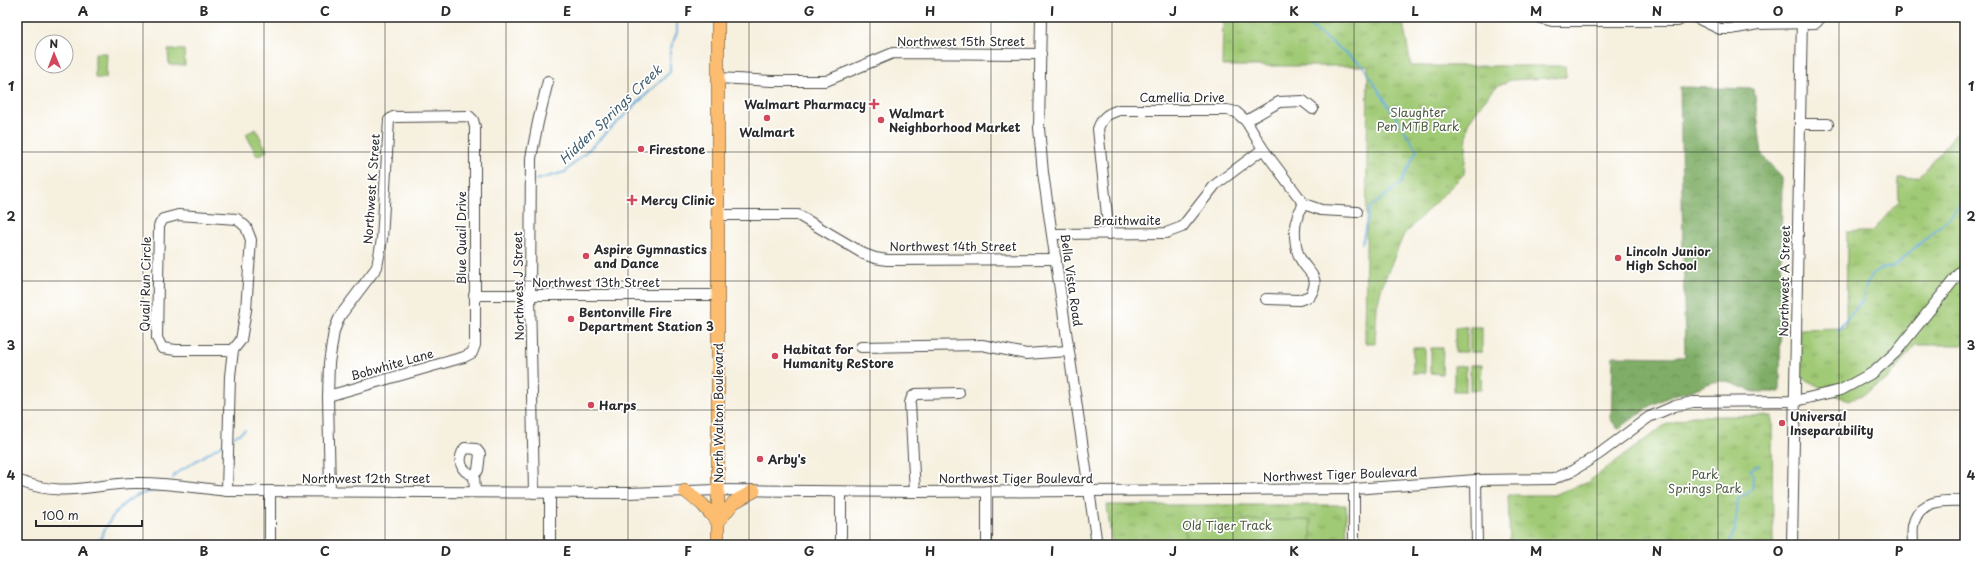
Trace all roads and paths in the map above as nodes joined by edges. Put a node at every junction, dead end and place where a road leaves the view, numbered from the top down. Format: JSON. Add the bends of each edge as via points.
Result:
{"nodes":[{"id":1,"x":718,"y":17,"type":"edge"},
{"id":2,"x":1041,"y":17,"type":"edge"},
{"id":3,"x":1538,"y":17,"type":"edge"},
{"id":4,"x":1682,"y":17,"type":"edge"},
{"id":5,"x":1694,"y":17,"type":"edge"},
{"id":6,"x":1822,"y":17,"type":"edge"},
{"id":7,"x":1758,"y":20,"type":"edge"},
{"id":8,"x":1802,"y":21,"type":"edge"},
{"id":9,"x":1041,"y":54,"type":"junction"},
{"id":10,"x":718,"y":78,"type":"junction"},
{"id":11,"x":548,"y":81,"type":"dead end"},
{"id":12,"x":1313,"y":109,"type":"dead end"},
{"id":13,"x":469,"y":116,"type":"joint"},
{"id":14,"x":1246,"y":121,"type":"junction"},
{"id":15,"x":1800,"y":124,"type":"junction"},
{"id":16,"x":1828,"y":124,"type":"dead end"},
{"id":17,"x":1263,"y":149,"type":"junction"},
{"id":18,"x":1304,"y":204,"type":"junction"},
{"id":19,"x":1358,"y":212,"type":"dead end"},
{"id":20,"x":718,"y":215,"type":"junction"},
{"id":21,"x":1052,"y":234,"type":"junction"},
{"id":22,"x":1109,"y":234,"type":"junction"},
{"id":23,"x":1056,"y":259,"type":"junction"},
{"id":24,"x":1965,"y":266,"type":"edge"},
{"id":25,"x":530,"y":295,"type":"junction"},
{"id":26,"x":718,"y":295,"type":"junction"},
{"id":27,"x":474,"y":296,"type":"junction"},
{"id":28,"x":1266,"y":299,"type":"dead end"},
{"id":29,"x":861,"y":347,"type":"dead end"},
{"id":30,"x":233,"y":350,"type":"junction"},
{"id":31,"x":1068,"y":351,"type":"junction"},
{"id":32,"x":464,"y":358,"type":"joint"},
{"id":33,"x":959,"y":393,"type":"dead end"},
{"id":34,"x":328,"y":396,"type":"junction"},
{"id":35,"x":1795,"y":401,"type":"junction"},
{"id":36,"x":474,"y":475,"type":"dead end"},
{"id":37,"x":17,"y":480,"type":"edge"},
{"id":38,"x":1476,"y":480,"type":"junction"},
{"id":39,"x":1354,"y":489,"type":"junction"},
{"id":40,"x":718,"y":490,"type":"junction"},
{"id":41,"x":1090,"y":490,"type":"junction"},
{"id":42,"x":227,"y":491,"type":"junction"},
{"id":43,"x":270,"y":491,"type":"junction"},
{"id":44,"x":330,"y":491,"type":"junction"},
{"id":45,"x":684,"y":491,"type":"junction"},
{"id":46,"x":754,"y":491,"type":"junction"},
{"id":47,"x":987,"y":491,"type":"junction"},
{"id":48,"x":475,"y":492,"type":"junction"},
{"id":49,"x":841,"y":492,"type":"junction"},
{"id":50,"x":915,"y":492,"type":"junction"},
{"id":51,"x":534,"y":493,"type":"junction"},
{"id":52,"x":550,"y":493,"type":"junction"},
{"id":53,"x":1965,"y":501,"type":"edge"},
{"id":54,"x":718,"y":522,"type":"junction"},
{"id":55,"x":270,"y":545,"type":"edge"},
{"id":56,"x":550,"y":545,"type":"edge"},
{"id":57,"x":718,"y":545,"type":"edge"},
{"id":58,"x":841,"y":545,"type":"edge"},
{"id":59,"x":987,"y":545,"type":"edge"},
{"id":60,"x":1097,"y":545,"type":"edge"},
{"id":61,"x":1354,"y":545,"type":"edge"},
{"id":62,"x":1477,"y":545,"type":"edge"},
{"id":63,"x":1792,"y":545,"type":"edge"},
{"id":64,"x":1912,"y":545,"type":"edge"}],
"edges":[{"from":1,"to":10,"type":"main road","name":"North Walton Boulevard"},
{"from":2,"to":9,"type":"street","name":"Bella Vista Road"},
{"from":3,"to":4,"type":"street","via":[[1552,21],[1678,21]]},
{"from":5,"to":7,"type":"street","via":[[1720,29],[1731,29]]},
{"from":6,"to":8,"type":"street","via":[[1816,23]]},
{"from":7,"to":8,"type":"street"},
{"from":8,"to":15,"type":"street","name":"Northwest A Street"},
{"from":9,"to":10,"type":"street","name":"Northwest 15th Street","via":[[893,53],[826,81]]},
{"from":9,"to":21,"type":"street","name":"Bella Vista Road","via":[[1039,128]]},
{"from":10,"to":20,"type":"main road","name":"North Walton Boulevard"},
{"from":11,"to":25,"type":"street","name":"Northwest J Street","via":[[531,158]]},
{"from":12,"to":14,"type":"street","via":[[1303,101],[1279,102]]},
{"from":13,"to":27,"type":"street","name":"Blue Quail Drive","via":[[475,127]]},
{"from":13,"to":34,"type":"street","name":"Northwest K Street","via":[[393,116],[390,120],[382,239],[376,267],[340,316],[334,331],[329,363]]},
{"from":14,"to":17,"type":"street","name":"Camellia Drive"},
{"from":14,"to":22,"type":"street","name":"Camellia Drive","via":[[1236,112],[1227,110],[1119,110],[1106,114],[1098,128]]},
{"from":15,"to":16,"type":"street"},
{"from":15,"to":35,"type":"street","name":"Northwest A Street"},
{"from":17,"to":18,"type":"street","name":"Camellia Drive"},
{"from":17,"to":22,"type":"street","name":"Braithwaite","via":[[1215,185],[1182,227],[1175,231]]},
{"from":18,"to":19,"type":"street","via":[[1320,210]]},
{"from":18,"to":28,"type":"street","via":[[1296,219],[1295,240],[1300,258],[1314,275],[1315,288],[1310,296],[1299,300]]},
{"from":20,"to":23,"type":"street","name":"Northwest 14th Street","via":[[798,215],[864,254],[887,260]]},
{"from":20,"to":26,"type":"main road","name":"North Walton Boulevard"},
{"from":21,"to":22,"type":"street","name":"Braithwaite"},
{"from":21,"to":23,"type":"street","name":"Bella Vista Road"},
{"from":23,"to":31,"type":"street","name":"Bella Vista Road"},
{"from":24,"to":35,"type":"street","name":"Northwest Tiger Boulevard","via":[[1896,352],[1874,372],[1840,390]]},
{"from":25,"to":26,"type":"street","name":"Northwest 13th Street"},
{"from":25,"to":27,"type":"street","name":"Northwest 13th Street"},
{"from":25,"to":51,"type":"street","name":"Northwest J Street"},
{"from":26,"to":40,"type":"main road","name":"North Walton Boulevard"},
{"from":27,"to":32,"type":"street","name":"Blue Quail Drive","via":[[475,345],[472,352]]},
{"from":29,"to":31,"type":"street","via":[[982,345],[1026,354]]},
{"from":30,"to":30,"type":"street","name":"Quail Run Circle","via":[[241,340],[246,310],[251,240],[246,227],[237,219],[178,215],[163,219],[159,226],[158,248],[158,338],[162,348]]},
{"from":30,"to":42,"type":"street","name":"Quail Run Circle"},
{"from":31,"to":41,"type":"street","name":"Bella Vista Road"},
{"from":32,"to":34,"type":"street","name":"Bobwhite Lane"},
{"from":33,"to":50,"type":"street","via":[[916,394],[912,397],[910,403]]},
{"from":34,"to":44,"type":"street","name":"Northwest K Street"},
{"from":35,"to":38,"type":"street","name":"Northwest Tiger Boulevard","via":[[1693,402],[1675,406],[1649,417],[1599,454],[1572,471],[1553,479]]},
{"from":35,"to":63,"type":"street","name":"Northwest A Street"},
{"from":36,"to":48,"type":"street"},
{"from":37,"to":42,"type":"street","name":"Northwest 12th Street","via":[[47,489],[65,491],[134,483],[163,483]]},
{"from":38,"to":39,"type":"street","name":"Northwest Tiger Boulevard"},
{"from":38,"to":62,"type":"street"},
{"from":39,"to":41,"type":"street","name":"Northwest Tiger Boulevard"},
{"from":39,"to":61,"type":"street"},
{"from":40,"to":45,"type":"street","name":"Northwest 12th Street"},
{"from":40,"to":46,"type":"street","name":"Northwest Tiger Boulevard"},
{"from":40,"to":54,"type":"main road","name":"North Walton Boulevard"},
{"from":41,"to":47,"type":"street","name":"Northwest Tiger Boulevard"},
{"from":41,"to":60,"type":"street","name":"Bella Vista Road"},
{"from":42,"to":43,"type":"street","name":"Northwest 12th Street"},
{"from":43,"to":44,"type":"street","name":"Northwest 12th Street"},
{"from":43,"to":55,"type":"street"},
{"from":44,"to":48,"type":"street","name":"Northwest 12th Street"},
{"from":45,"to":52,"type":"street","name":"Northwest 12th Street"},
{"from":45,"to":54,"type":"main road","via":[[702,504]]},
{"from":46,"to":49,"type":"street","name":"Northwest Tiger Boulevard"},
{"from":46,"to":54,"type":"main road","via":[[734,502]]},
{"from":47,"to":50,"type":"street","name":"Northwest Tiger Boulevard"},
{"from":47,"to":59,"type":"street"},
{"from":48,"to":51,"type":"street","name":"Northwest 12th Street"},
{"from":49,"to":50,"type":"street","name":"Northwest Tiger Boulevard"},
{"from":49,"to":58,"type":"street"},
{"from":51,"to":52,"type":"street","name":"Northwest 12th Street"},
{"from":52,"to":56,"type":"street"},
{"from":53,"to":64,"type":"street","via":[[1931,502],[1920,511],[1913,525]]},
{"from":54,"to":57,"type":"main road","name":"North Walton Boulevard"}]}
